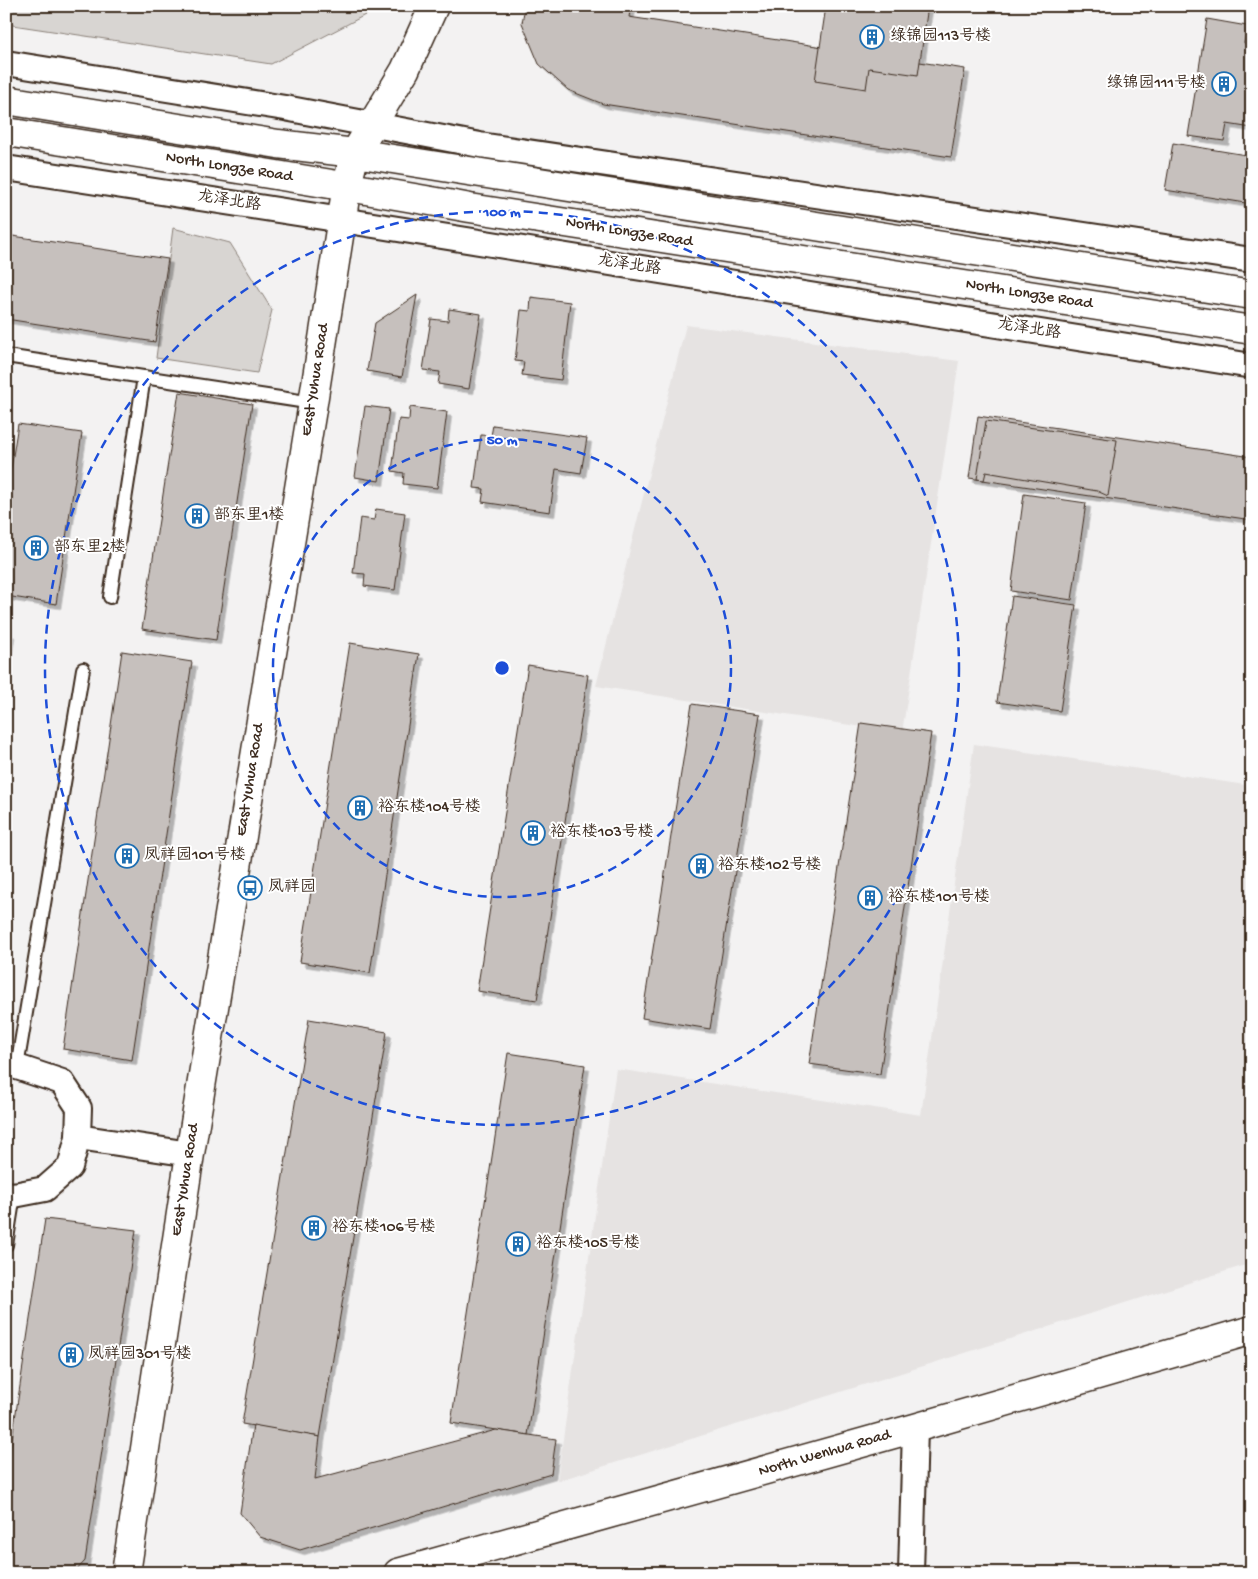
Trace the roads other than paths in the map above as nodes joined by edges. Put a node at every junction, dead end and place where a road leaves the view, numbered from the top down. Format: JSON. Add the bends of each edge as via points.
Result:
{"nodes":[{"id":1,"x":434,"y":6,"type":"edge"},
{"id":2,"x":6,"y":63,"type":"edge"},
{"id":3,"x":6,"y":100,"type":"edge"},
{"id":4,"x":372,"y":124,"type":"junction"},
{"id":5,"x":6,"y":132,"type":"edge"},
{"id":6,"x":355,"y":153,"type":"junction"},
{"id":7,"x":6,"y":168,"type":"edge"},
{"id":8,"x":347,"y":186,"type":"junction"},
{"id":9,"x":342,"y":220,"type":"junction"},
{"id":10,"x":1252,"y":260,"type":"edge"},
{"id":11,"x":1252,"y":295,"type":"edge"},
{"id":12,"x":1252,"y":330,"type":"edge"},
{"id":13,"x":6,"y":356,"type":"edge"},
{"id":14,"x":1252,"y":366,"type":"edge"},
{"id":15,"x":144,"y":377,"type":"junction"},
{"id":16,"x":313,"y":403,"type":"junction"},
{"id":17,"x":110,"y":597,"type":"dead end"},
{"id":18,"x":83,"y":669,"type":"dead end"},
{"id":19,"x":12,"y":1066,"type":"edge"},
{"id":20,"x":78,"y":1137,"type":"junction"},
{"id":21,"x":190,"y":1154,"type":"junction"},
{"id":22,"x":10,"y":1194,"type":"edge"},
{"id":23,"x":6,"y":1245,"type":"edge"},
{"id":24,"x":1252,"y":1330,"type":"edge"},
{"id":25,"x":915,"y":1428,"type":"junction"},
{"id":26,"x":126,"y":1573,"type":"edge"},
{"id":27,"x":398,"y":1573,"type":"edge"},
{"id":28,"x":911,"y":1573,"type":"edge"}],
"edges":[{"from":1,"to":4,"type":"main road","name":"East Yuhua Road","via":[[405,70]]},
{"from":2,"to":4,"type":"street"},
{"from":3,"to":6,"type":"main road","name":"North Longze Road","via":[[278,144]]},
{"from":4,"to":6,"type":"main road","name":"East Yuhua Road"},
{"from":4,"to":10,"type":"street","via":[[480,144]]},
{"from":5,"to":8,"type":"main road","name":"North Longze Road"},
{"from":6,"to":8,"type":"main road","name":"East Yuhua Road"},
{"from":6,"to":11,"type":"main road","name":"North Longze Road"},
{"from":7,"to":9,"type":"street","name":"龙泽北路"},
{"from":8,"to":9,"type":"main road","name":"East Yuhua Road"},
{"from":8,"to":12,"type":"main road","name":"North Longze Road"},
{"from":9,"to":14,"type":"street","name":"龙泽北路"},
{"from":9,"to":16,"type":"main road","name":"East Yuhua Road"},
{"from":13,"to":15,"type":"lane"},
{"from":15,"to":16,"type":"lane"},
{"from":15,"to":17,"type":"lane"},
{"from":16,"to":21,"type":"main road","name":"East Yuhua Road"},
{"from":18,"to":19,"type":"lane"},
{"from":19,"to":20,"type":"street","via":[[62,1082],[79,1108]]},
{"from":20,"to":21,"type":"street"},
{"from":20,"to":22,"type":"street","via":[[70,1168],[45,1189]]},
{"from":21,"to":26,"type":"main road","name":"East Yuhua Road"},
{"from":22,"to":23,"type":"lane"},
{"from":24,"to":25,"type":"main road","name":"North Wenhua Road"},
{"from":25,"to":27,"type":"main road","name":"North Wenhua Road"},
{"from":25,"to":28,"type":"street"}]}
